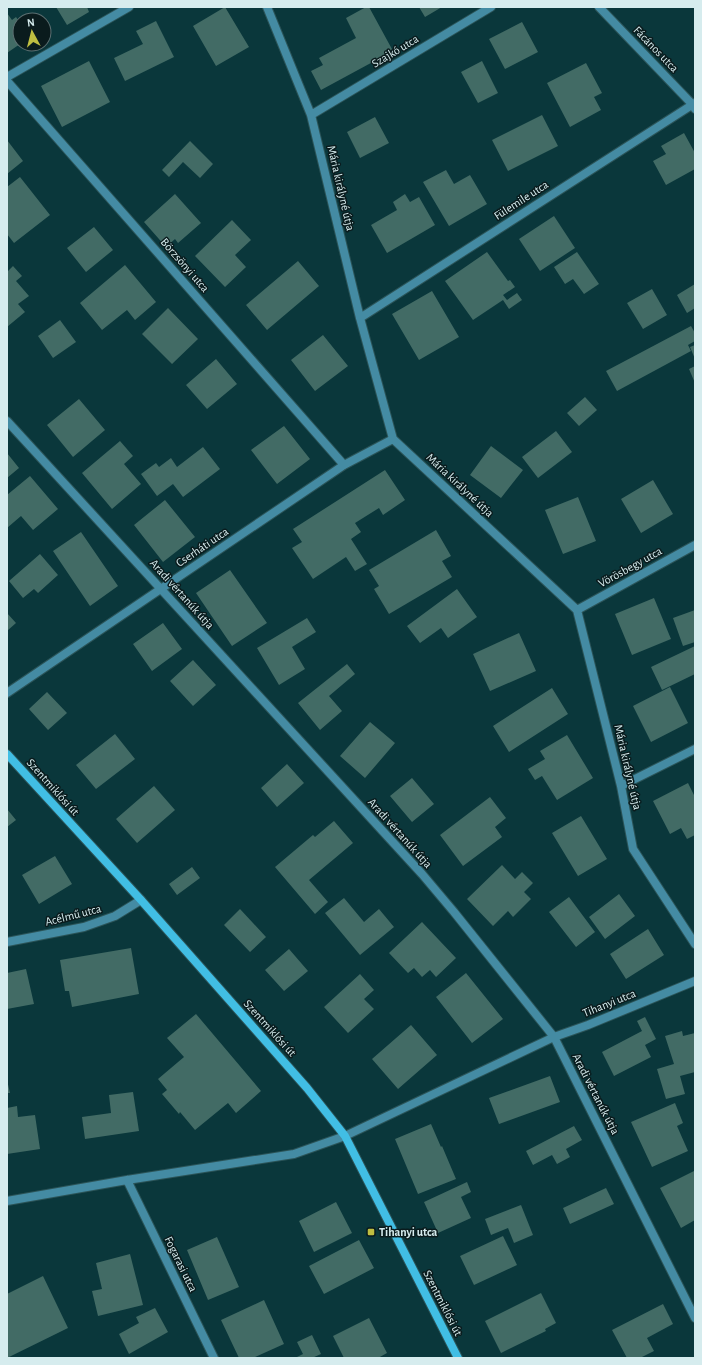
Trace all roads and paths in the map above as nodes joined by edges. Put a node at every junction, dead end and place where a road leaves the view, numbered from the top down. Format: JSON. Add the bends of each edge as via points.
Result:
{"nodes":[{"id":1,"x":129,"y":7,"type":"edge"},
{"id":2,"x":268,"y":7,"type":"edge"},
{"id":3,"x":492,"y":7,"type":"edge"},
{"id":4,"x":599,"y":7,"type":"edge"},
{"id":5,"x":7,"y":77,"type":"edge"},
{"id":6,"x":7,"y":81,"type":"edge"},
{"id":7,"x":694,"y":105,"type":"edge"},
{"id":8,"x":311,"y":115,"type":"junction"},
{"id":9,"x":360,"y":318,"type":"junction"},
{"id":10,"x":7,"y":421,"type":"edge"},
{"id":11,"x":393,"y":439,"type":"junction"},
{"id":12,"x":344,"y":465,"type":"junction"},
{"id":13,"x":695,"y":545,"type":"edge"},
{"id":14,"x":161,"y":588,"type":"junction"},
{"id":15,"x":578,"y":610,"type":"junction"},
{"id":16,"x":7,"y":693,"type":"edge"},
{"id":17,"x":695,"y":749,"type":"edge"},
{"id":18,"x":7,"y":754,"type":"edge"},
{"id":19,"x":621,"y":786,"type":"junction"},
{"id":20,"x":140,"y":900,"type":"junction"},
{"id":21,"x":7,"y":942,"type":"edge"},
{"id":22,"x":695,"y":944,"type":"edge"},
{"id":23,"x":695,"y":981,"type":"edge"},
{"id":24,"x":554,"y":1037,"type":"junction"},
{"id":25,"x":345,"y":1136,"type":"junction"},
{"id":26,"x":128,"y":1180,"type":"junction"},
{"id":27,"x":7,"y":1201,"type":"edge"},
{"id":28,"x":695,"y":1318,"type":"edge"},
{"id":29,"x":214,"y":1358,"type":"edge"},
{"id":30,"x":458,"y":1358,"type":"edge"}],
"edges":[{"from":1,"to":5,"type":"street"},
{"from":2,"to":8,"type":"street","name":"Mária királyné útja"},
{"from":3,"to":8,"type":"street","name":"Szajkó utca"},
{"from":4,"to":7,"type":"street","name":"Fácános utca"},
{"from":6,"to":12,"type":"street","name":"Börzsönyi utca"},
{"from":7,"to":9,"type":"street","name":"Fülemile utca"},
{"from":8,"to":9,"type":"street","name":"Mária királyné útja"},
{"from":9,"to":11,"type":"street","name":"Mária királyné útja"},
{"from":10,"to":14,"type":"street","name":"Aradi vértanúk útja"},
{"from":11,"to":12,"type":"street","name":"Cserháti utca"},
{"from":11,"to":15,"type":"street","name":"Mária királyné útja"},
{"from":12,"to":14,"type":"street","name":"Cserháti utca"},
{"from":13,"to":15,"type":"street","name":"Vörösbegy utca"},
{"from":14,"to":16,"type":"street","name":"Cserháti utca"},
{"from":14,"to":24,"type":"street","name":"Aradi vértanúk útja","via":[[422,874]]},
{"from":15,"to":19,"type":"street","name":"Mária királyné útja"},
{"from":17,"to":19,"type":"street"},
{"from":18,"to":20,"type":"street","name":"Szentmiklósi út"},
{"from":19,"to":22,"type":"street","name":"Mária királyné útja","via":[[633,849]]},
{"from":20,"to":21,"type":"street","name":"Acélmű utca","via":[[115,916],[84,927]]},
{"from":20,"to":25,"type":"street","name":"Szentmiklósi út","via":[[308,1088]]},
{"from":23,"to":24,"type":"street","name":"Tihanyi utca"},
{"from":24,"to":25,"type":"street","name":"Tihanyi utca"},
{"from":24,"to":28,"type":"street","name":"Aradi vértanúk útja"},
{"from":25,"to":26,"type":"street","name":"Tihanyi utca","via":[[294,1154]]},
{"from":25,"to":30,"type":"street","name":"Szentmiklósi út"},
{"from":26,"to":27,"type":"street","name":"Tihanyi utca"},
{"from":26,"to":29,"type":"street","name":"Fogarasi utca"}]}
